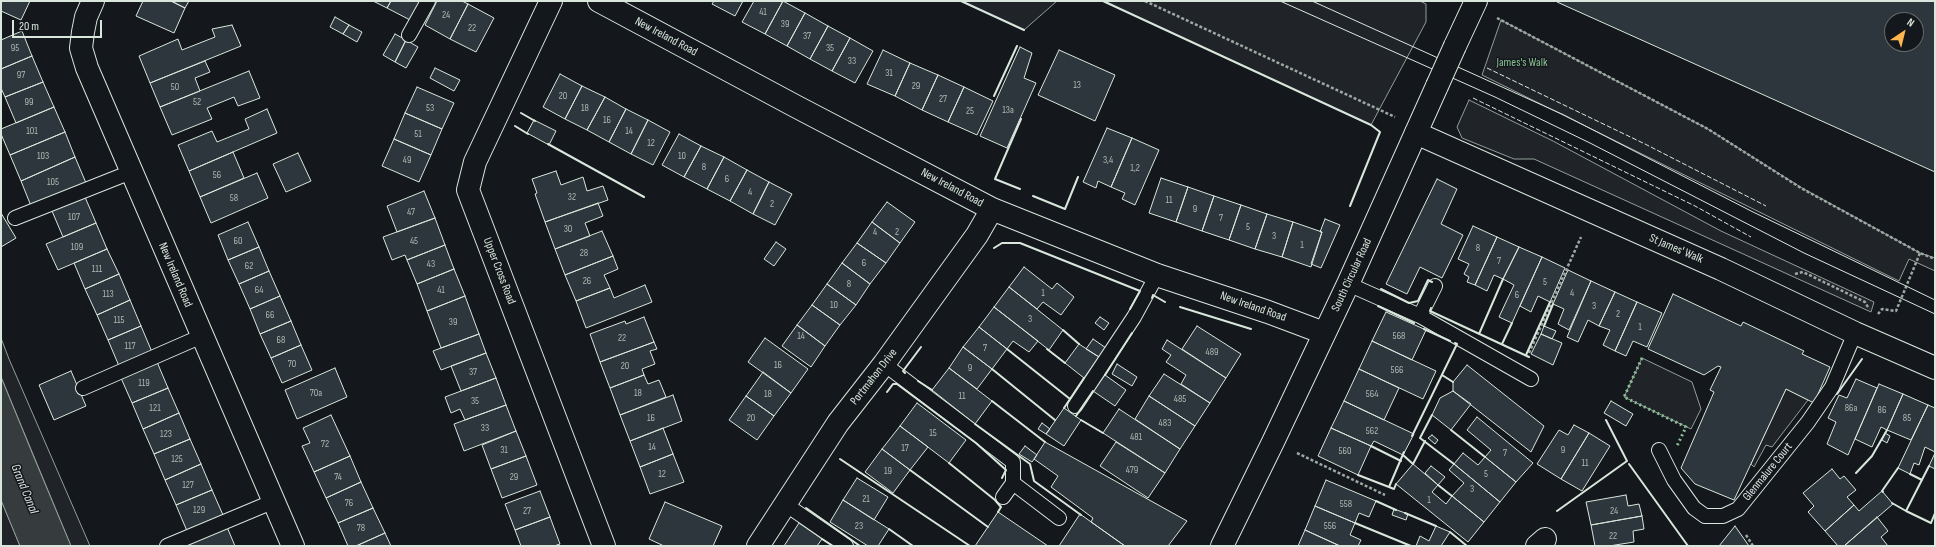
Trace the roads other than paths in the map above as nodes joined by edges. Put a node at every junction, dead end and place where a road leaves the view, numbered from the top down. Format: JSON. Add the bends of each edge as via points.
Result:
{"nodes":[{"id":1,"x":94,"y":1,"type":"edge"},
{"id":2,"x":428,"y":1,"type":"edge"},
{"id":3,"x":551,"y":1,"type":"edge"},
{"id":4,"x":599,"y":1,"type":"edge"},
{"id":5,"x":1471,"y":2,"type":"edge"},
{"id":6,"x":409,"y":35,"type":"dead end"},
{"id":7,"x":1416,"y":134,"type":"junction"},
{"id":8,"x":131,"y":172,"type":"junction"},
{"id":9,"x":992,"y":209,"type":"junction"},
{"id":10,"x":16,"y":218,"type":"dead end"},
{"id":11,"x":1157,"y":275,"type":"junction"},
{"id":12,"x":1348,"y":284,"type":"junction"},
{"id":13,"x":1435,"y":286,"type":"dead end"},
{"id":14,"x":1420,"y":316,"type":"junction"},
{"id":15,"x":1324,"y":333,"type":"junction"},
{"id":16,"x":1860,"y":335,"type":"junction"},
{"id":17,"x":202,"y":336,"type":"junction"},
{"id":18,"x":884,"y":364,"type":"junction"},
{"id":19,"x":1935,"y":368,"type":"edge"},
{"id":20,"x":1532,"y":379,"type":"dead end"},
{"id":21,"x":83,"y":388,"type":"dead end"},
{"id":22,"x":1075,"y":406,"type":"dead end"},
{"id":23,"x":1659,"y":450,"type":"dead end"},
{"id":24,"x":1013,"y":483,"type":"junction"},
{"id":25,"x":1003,"y":497,"type":"dead end"},
{"id":26,"x":272,"y":502,"type":"junction"},
{"id":27,"x":785,"y":504,"type":"junction"},
{"id":28,"x":1059,"y":518,"type":"dead end"},
{"id":29,"x":167,"y":546,"type":"edge"},
{"id":30,"x":292,"y":546,"type":"edge"},
{"id":31,"x":604,"y":546,"type":"edge"},
{"id":32,"x":758,"y":546,"type":"edge"},
{"id":33,"x":846,"y":546,"type":"edge"},
{"id":34,"x":1222,"y":546,"type":"edge"}],
"edges":[{"from":1,"to":8,"type":"street","name":"New Ireland Road","via":[[86,17],[81,48]]},
{"from":2,"to":6,"type":"lane"},
{"from":3,"to":31,"type":"street","name":"Upper Cross Road","via":[[475,162],[468,190]]},
{"from":4,"to":9,"type":"street","name":"New Ireland Road"},
{"from":5,"to":7,"type":"street","name":"South Circular Road","bridge":true,"via":[[1455,46]]},
{"from":7,"to":12,"type":"street","name":"South Circular Road"},
{"from":7,"to":16,"type":"street","name":"St James' Walk","via":[[1721,269]]},
{"from":8,"to":10,"type":"lane"},
{"from":8,"to":17,"type":"street","name":"New Ireland Road"},
{"from":9,"to":11,"type":"street","name":"New Ireland Road"},
{"from":9,"to":18,"type":"street","name":"Portmahon Drive","via":[[977,235]]},
{"from":11,"to":15,"type":"street","name":"New Ireland Road"},
{"from":11,"to":22,"type":"lane","via":[[1134,317]]},
{"from":12,"to":14,"type":"lane"},
{"from":12,"to":15,"type":"street","name":"South Circular Road"},
{"from":13,"to":14,"type":"lane"},
{"from":14,"to":20,"type":"lane"},
{"from":15,"to":34,"type":"street","name":"South Circular Road"},
{"from":16,"to":19,"type":"street","name":"St James' Walk"},
{"from":16,"to":23,"type":"lane","name":"Glenmalure Court","via":[[1832,387],[1808,422],[1738,509],[1723,516],[1704,516],[1694,508],[1674,480]]},
{"from":17,"to":21,"type":"lane"},
{"from":17,"to":26,"type":"street","name":"New Ireland Road"},
{"from":18,"to":24,"type":"lane","via":[[1013,462]]},
{"from":18,"to":27,"type":"street","name":"Portmahon Drive","via":[[838,423]]},
{"from":24,"to":25,"type":"lane"},
{"from":24,"to":28,"type":"lane"},
{"from":26,"to":29,"type":"lane"},
{"from":26,"to":30,"type":"street","name":"New Ireland Road"},
{"from":27,"to":32,"type":"street","name":"Portmahon Drive"},
{"from":27,"to":33,"type":"lane"}]}
